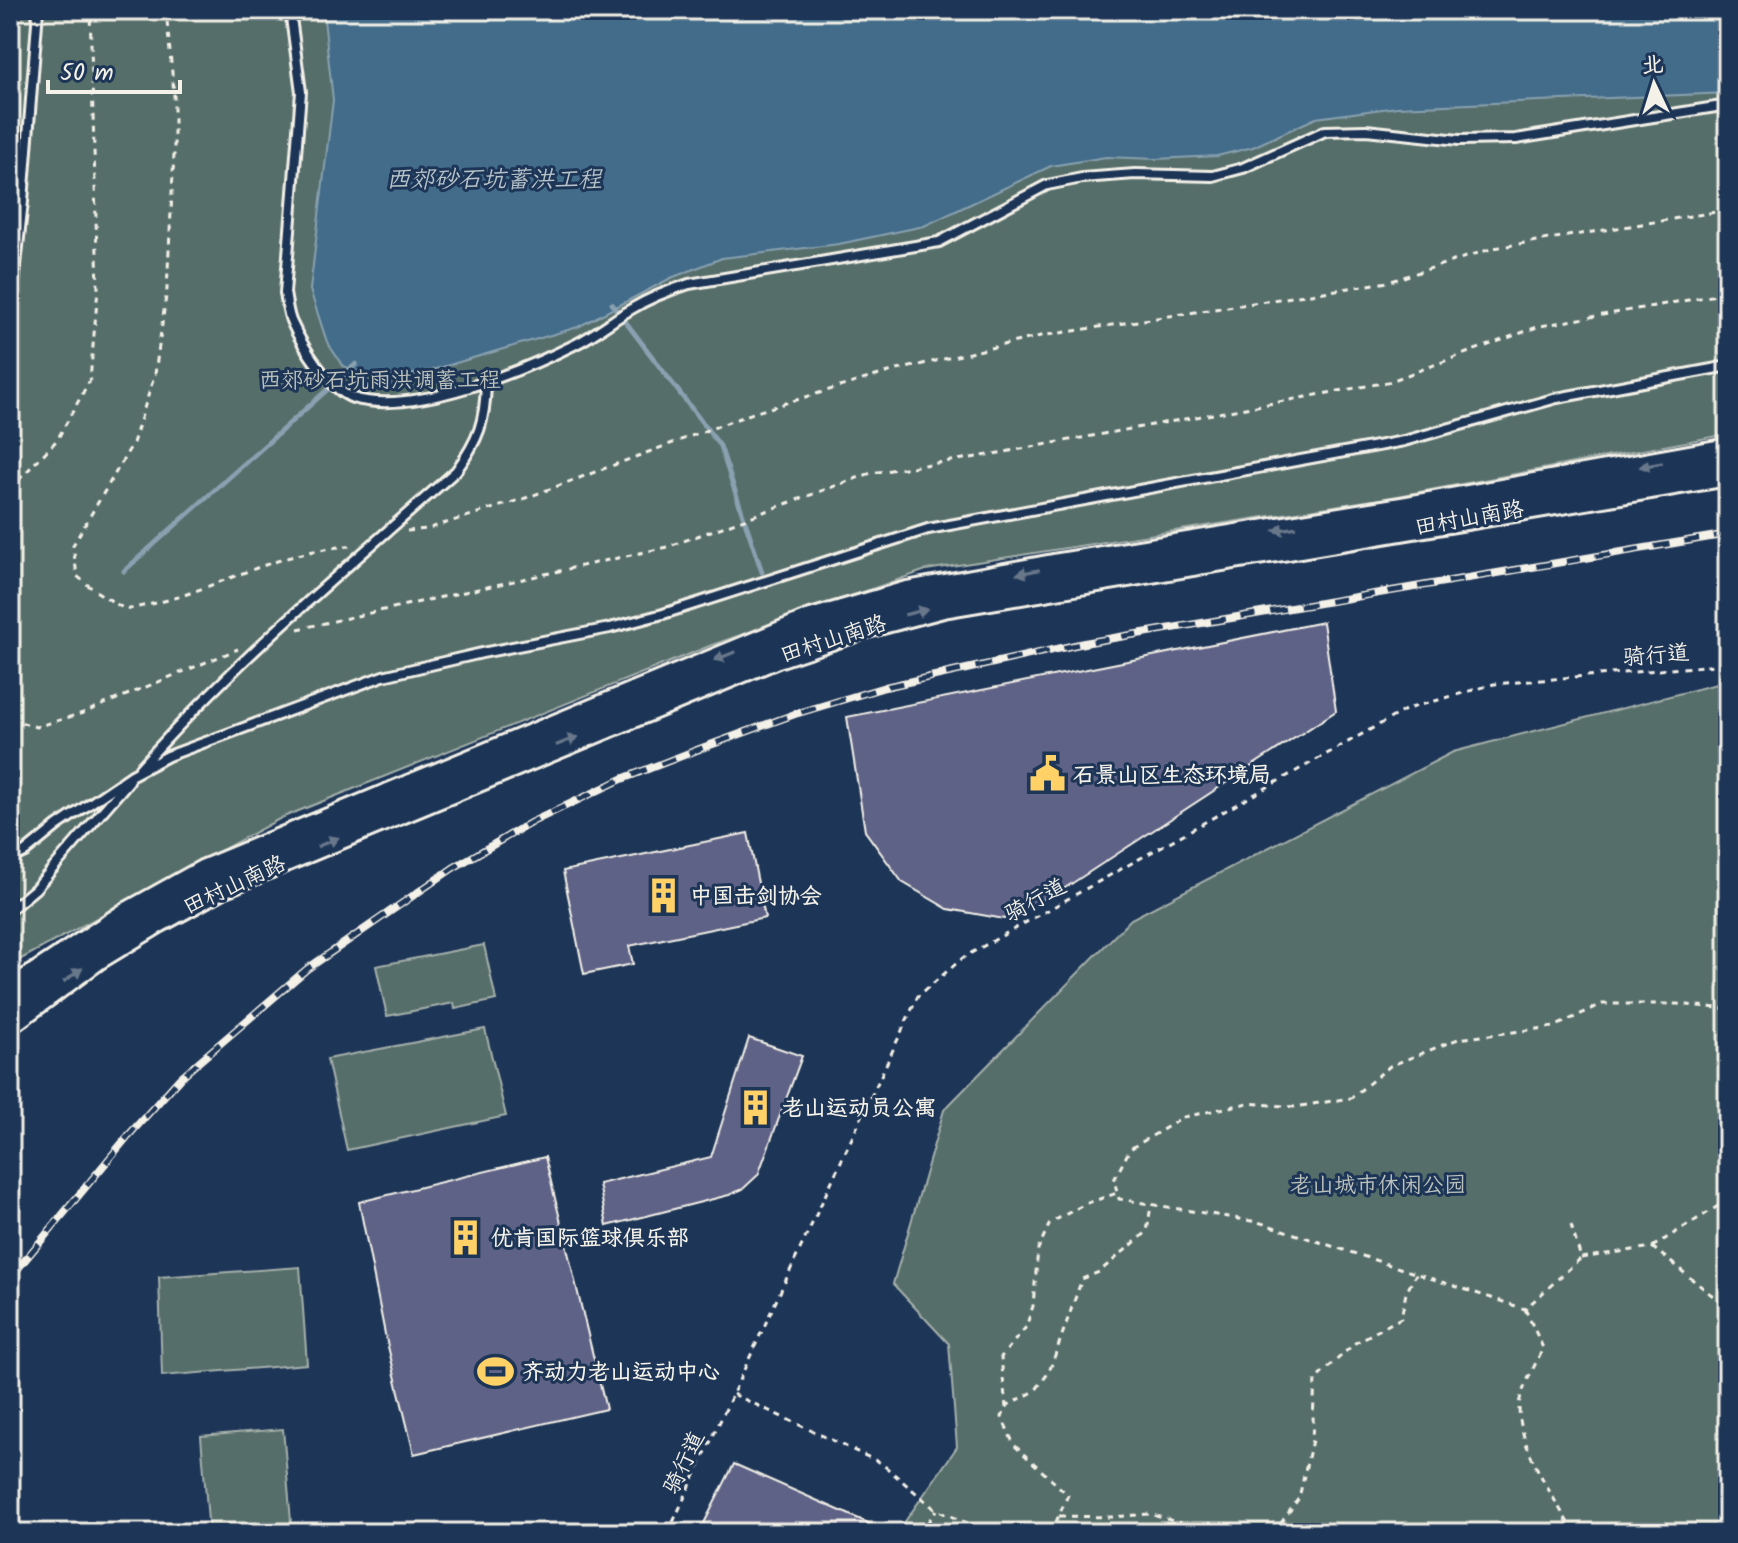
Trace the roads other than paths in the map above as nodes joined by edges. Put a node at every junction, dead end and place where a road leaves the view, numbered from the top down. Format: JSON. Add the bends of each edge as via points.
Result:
{"nodes":[{"id":1,"x":38,"y":10,"type":"edge"},
{"id":2,"x":290,"y":10,"type":"edge"},
{"id":3,"x":1728,"y":105,"type":"edge"},
{"id":4,"x":10,"y":320,"type":"edge"},
{"id":5,"x":1728,"y":366,"type":"edge"},
{"id":6,"x":486,"y":383,"type":"junction"},
{"id":7,"x":1728,"y":451,"type":"edge"},
{"id":8,"x":1728,"y":473,"type":"edge"},
{"id":9,"x":136,"y":772,"type":"junction"},
{"id":10,"x":10,"y":859,"type":"edge"},
{"id":11,"x":10,"y":910,"type":"edge"},
{"id":12,"x":10,"y":993,"type":"edge"},
{"id":13,"x":10,"y":1021,"type":"edge"}],
"edges":[{"from":1,"to":4,"type":"lane"},
{"from":2,"to":6,"type":"lane","via":[[301,92],[285,293],[290,321],[328,378],[353,398],[424,398]]},
{"from":3,"to":6,"type":"lane","via":[[1516,139],[1325,131],[1213,176],[1135,174],[1047,185],[939,242],[689,284],[659,294],[577,343]]},
{"from":5,"to":9,"type":"lane","via":[[1557,398],[1404,441],[928,529],[663,614],[383,676]]},
{"from":6,"to":9,"type":"lane","via":[[477,441],[456,471],[272,635]]},
{"from":7,"to":12,"type":"main road","name":"田村山南路","one_way":true,"via":[[907,594],[808,623],[205,872],[126,916]]},
{"from":13,"to":8,"type":"main road","name":"田村山南路","one_way":true,"via":[[97,957],[222,885],[777,655],[867,625],[957,603]]},
{"from":9,"to":10,"type":"lane"},
{"from":9,"to":11,"type":"lane","via":[[35,889]]}]}
